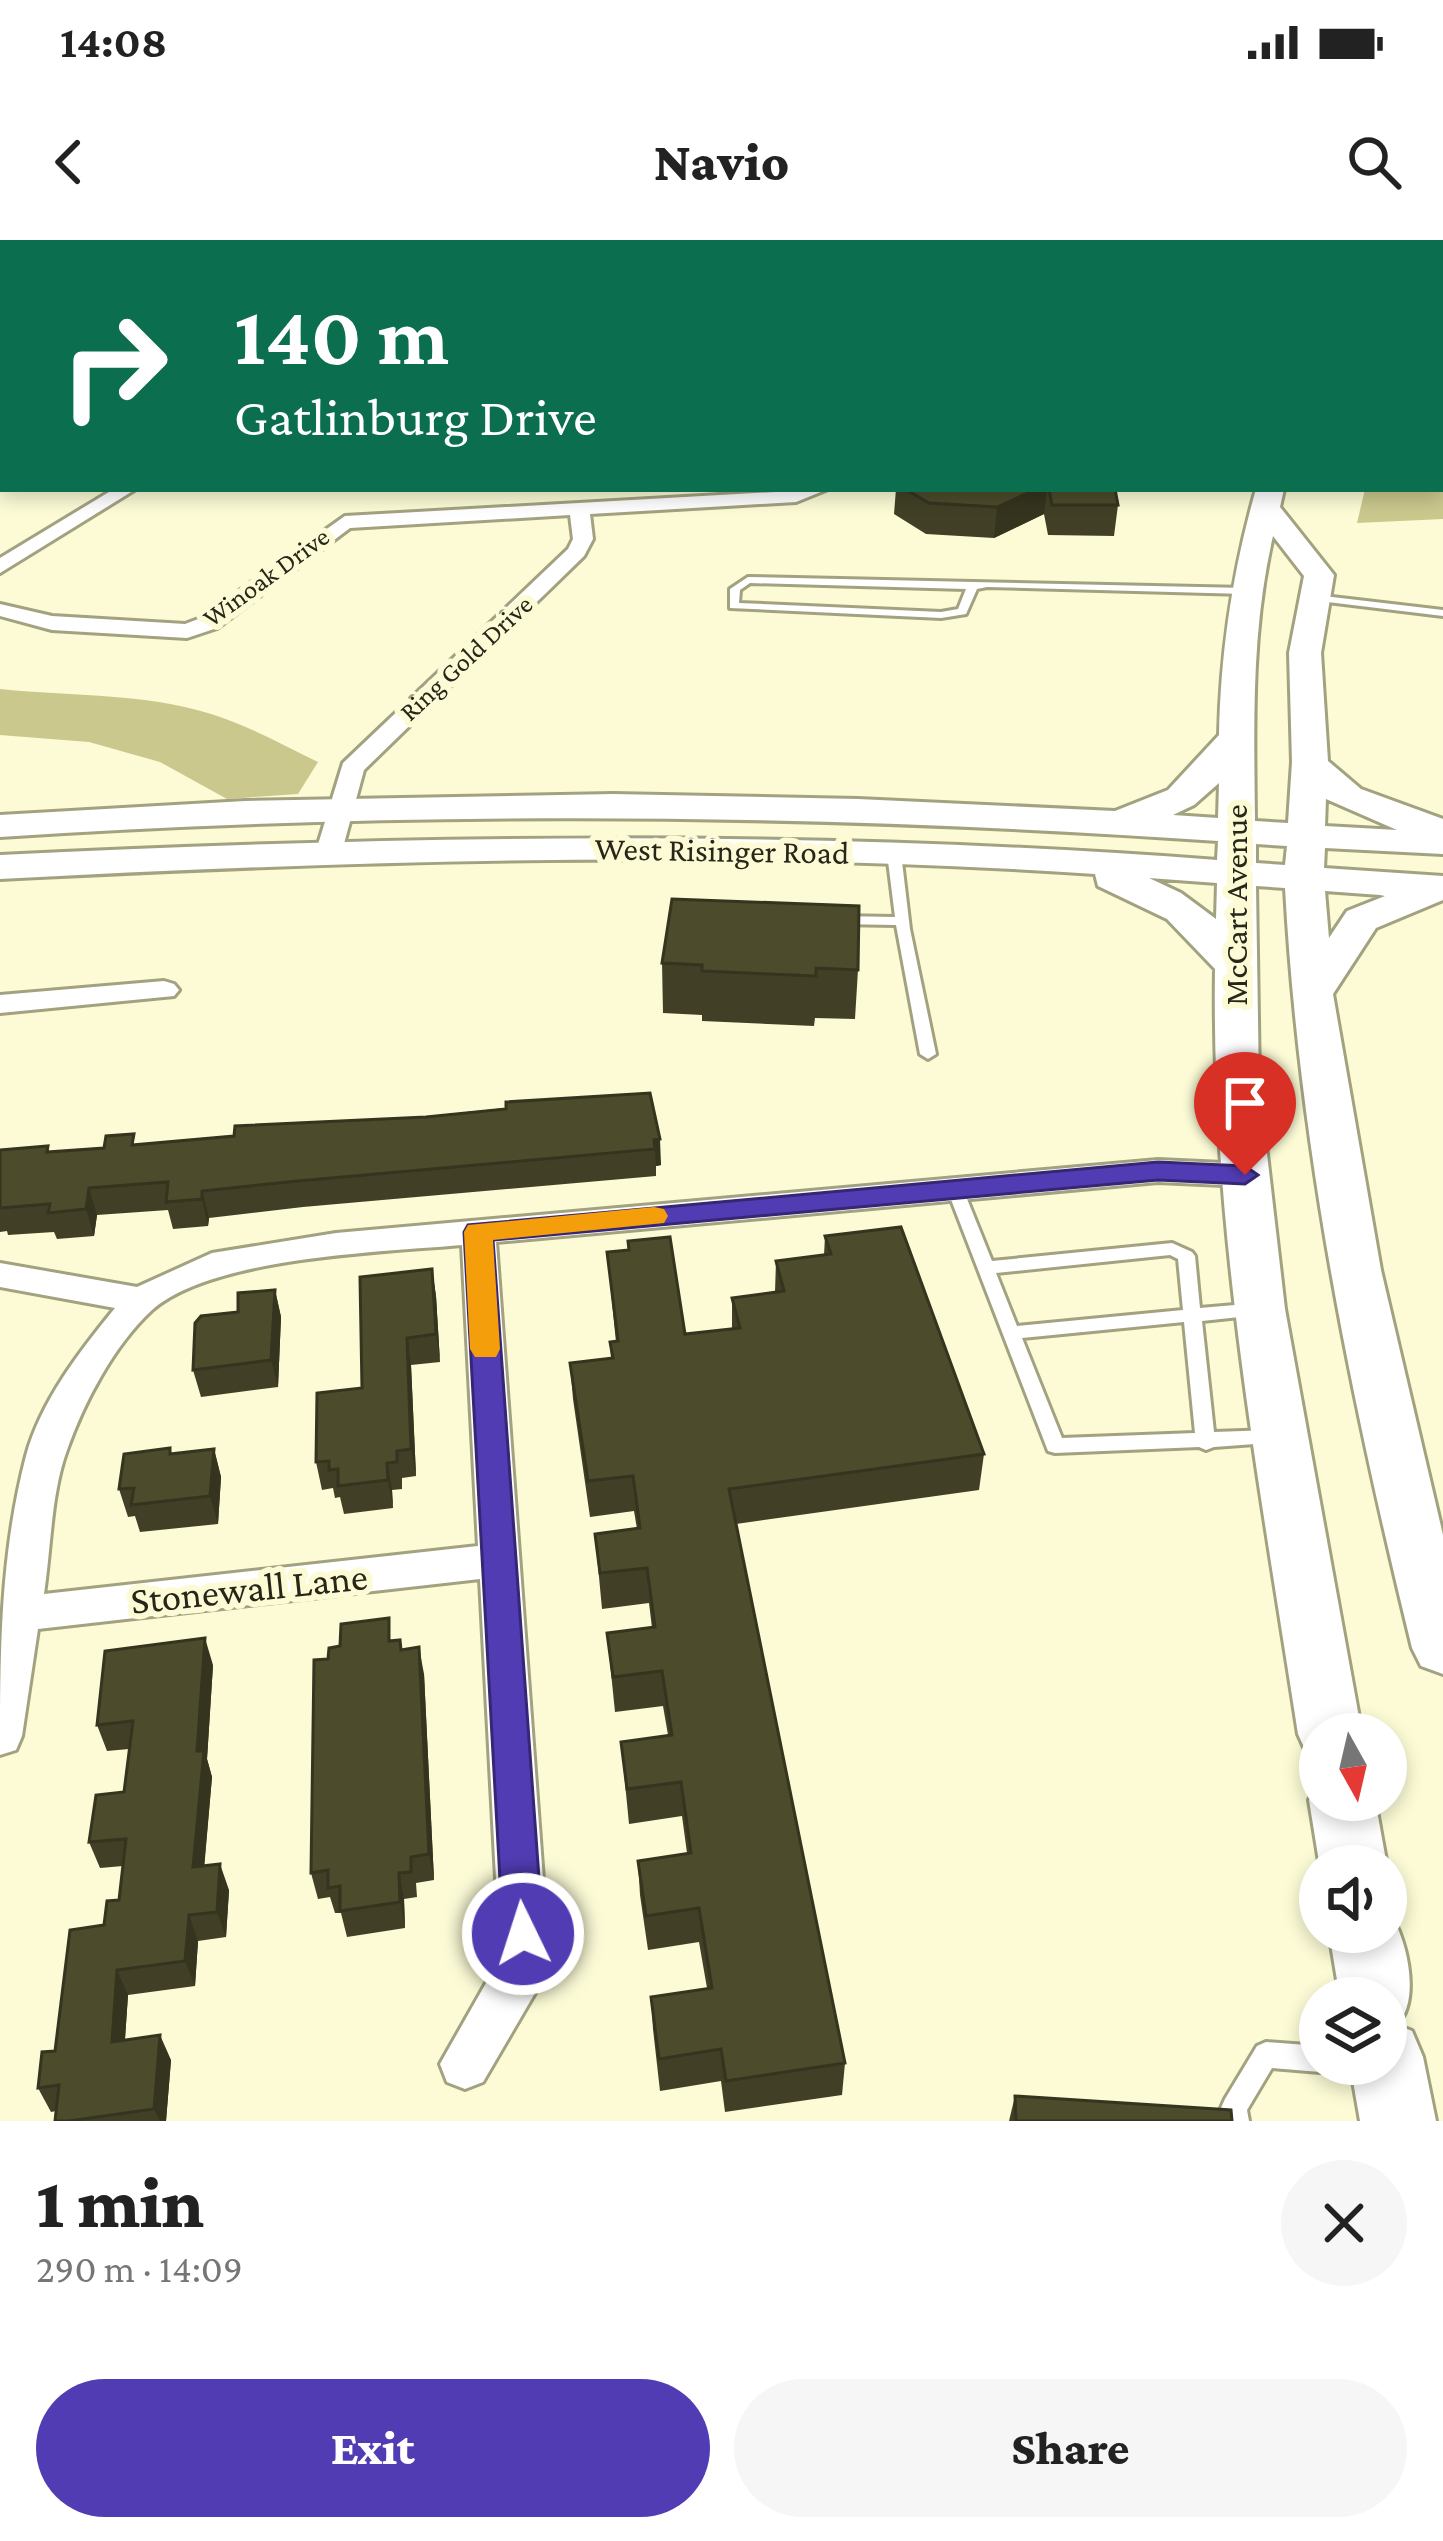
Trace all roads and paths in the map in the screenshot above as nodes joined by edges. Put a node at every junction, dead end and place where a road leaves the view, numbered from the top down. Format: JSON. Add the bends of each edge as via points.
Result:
{"nodes":[{"id":1,"x":122,"y":492,"type":"edge"},
{"id":2,"x":810,"y":492,"type":"edge"},
{"id":3,"x":1267,"y":496,"type":"edge"},
{"id":4,"x":579,"y":507,"type":"junction"},
{"id":5,"x":0,"y":567,"type":"edge"},
{"id":6,"x":973,"y":586,"type":"junction"},
{"id":7,"x":1245,"y":591,"type":"junction"},
{"id":8,"x":1315,"y":598,"type":"junction"},
{"id":9,"x":0,"y":610,"type":"edge"},
{"id":10,"x":1443,"y":613,"type":"edge"},
{"id":11,"x":1237,"y":736,"type":"junction"},
{"id":12,"x":1310,"y":762,"type":"junction"},
{"id":13,"x":338,"y":808,"type":"junction"},
{"id":14,"x":1084,"y":821,"type":"junction"},
{"id":15,"x":0,"y":826,"type":"edge"},
{"id":16,"x":1443,"y":831,"type":"edge"},
{"id":17,"x":1443,"y":844,"type":"edge"},
{"id":18,"x":328,"y":851,"type":"junction"},
{"id":19,"x":894,"y":853,"type":"junction"},
{"id":20,"x":1234,"y":853,"type":"junction"},
{"id":21,"x":1305,"y":858,"type":"junction"},
{"id":22,"x":1025,"y":859,"type":"junction"},
{"id":23,"x":0,"y":867,"type":"edge"},
{"id":24,"x":1442,"y":888,"type":"edge"},
{"id":25,"x":823,"y":919,"type":"edge"},
{"id":26,"x":902,"y":921,"type":"junction"},
{"id":27,"x":1234,"y":965,"type":"junction"},
{"id":28,"x":164,"y":990,"type":"dead end"},
{"id":29,"x":1312,"y":994,"type":"junction"},
{"id":30,"x":0,"y":1004,"type":"edge"},
{"id":31,"x":928,"y":1054,"type":"dead end"},
{"id":32,"x":1245,"y":1175,"type":"junction"},
{"id":33,"x":955,"y":1189,"type":"junction"},
{"id":34,"x":478,"y":1232,"type":"junction"},
{"id":35,"x":985,"y":1268,"type":"junction"},
{"id":36,"x":0,"y":1274,"type":"edge"},
{"id":37,"x":141,"y":1300,"type":"junction"},
{"id":38,"x":1259,"y":1309,"type":"junction"},
{"id":39,"x":1192,"y":1316,"type":"junction"},
{"id":40,"x":1010,"y":1333,"type":"junction"},
{"id":41,"x":1281,"y":1437,"type":"junction"},
{"id":42,"x":1207,"y":1443,"type":"junction"},
{"id":43,"x":498,"y":1560,"type":"junction"},
{"id":44,"x":10,"y":1614,"type":"edge"},
{"id":45,"x":1443,"y":1648,"type":"edge"},
{"id":46,"x":1327,"y":1713,"type":"edge"},
{"id":47,"x":0,"y":1736,"type":"edge"},
{"id":48,"x":1299,"y":2057,"type":"edge"},
{"id":49,"x":465,"y":2065,"type":"dead end"},
{"id":50,"x":1391,"y":2085,"type":"edge"},
{"id":51,"x":1236,"y":2121,"type":"edge"},
{"id":52,"x":1398,"y":2121,"type":"edge"}],
"edges":[{"from":1,"to":5,"type":"street"},
{"from":2,"to":4,"type":"street","name":"Winoak Drive"},
{"from":3,"to":7,"type":"main road","name":"McCart Avenue"},
{"from":3,"to":8,"type":"main road","name":"McCart Avenue","via":[[1318,575]]},
{"from":4,"to":9,"type":"street","name":"Winoak Drive","via":[[345,522],[188,631],[52,623]]},
{"from":4,"to":13,"type":"street","name":"Ring Gold Drive","via":[[577,552],[370,747],[352,768]]},
{"from":6,"to":6,"type":"lane","via":[[962,611],[941,615],[734,606],[735,589],[748,580]]},
{"from":6,"to":7,"type":"lane"},
{"from":7,"to":11,"type":"main road","name":"McCart Avenue"},
{"from":8,"to":10,"type":"lane"},
{"from":8,"to":12,"type":"main road","name":"McCart Avenue","via":[[1305,653]]},
{"from":11,"to":14,"type":"main road","via":[[1179,802]]},
{"from":11,"to":20,"type":"main road","name":"McCart Avenue"},
{"from":12,"to":16,"type":"main road","via":[[1357,801]]},
{"from":12,"to":21,"type":"main road","name":"McCart Avenue"},
{"from":13,"to":14,"type":"main road","name":"West Risinger Road","via":[[674,806]]},
{"from":13,"to":15,"type":"main road","name":"West Risinger Road"},
{"from":13,"to":18,"type":"street","name":"Ring Gold Drive"},
{"from":14,"to":20,"type":"main road","name":"West Risinger Road"},
{"from":17,"to":21,"type":"main road","name":"West Risinger Road"},
{"from":18,"to":19,"type":"main road","name":"West Risinger Road"},
{"from":18,"to":23,"type":"main road","name":"West Risinger Road"},
{"from":19,"to":22,"type":"main road","name":"West Risinger Road"},
{"from":19,"to":26,"type":"lane"},
{"from":20,"to":21,"type":"main road","name":"West Risinger Road"},
{"from":20,"to":22,"type":"main road","name":"West Risinger Road"},
{"from":20,"to":27,"type":"main road","name":"McCart Avenue"},
{"from":21,"to":24,"type":"main road","name":"West Risinger Road"},
{"from":21,"to":29,"type":"main road","name":"McCart Avenue"},
{"from":22,"to":27,"type":"main road","via":[[1145,889],[1206,926]]},
{"from":24,"to":29,"type":"main road","via":[[1361,920]]},
{"from":25,"to":26,"type":"lane"},
{"from":26,"to":31,"type":"lane"},
{"from":27,"to":32,"type":"main road","name":"McCart Avenue"},
{"from":28,"to":30,"type":"street"},
{"from":29,"to":45,"type":"main road","name":"McCart Avenue","via":[[1356,1270]]},
{"from":32,"to":33,"type":"street","via":[[1158,1171]]},
{"from":32,"to":38,"type":"main road","name":"McCart Avenue"},
{"from":33,"to":34,"type":"street"},
{"from":33,"to":35,"type":"lane"},
{"from":34,"to":37,"type":"street","via":[[212,1265]]},
{"from":34,"to":43,"type":"street"},
{"from":35,"to":39,"type":"lane","via":[[1172,1249],[1186,1256]]},
{"from":35,"to":40,"type":"lane"},
{"from":36,"to":37,"type":"street"},
{"from":37,"to":44,"type":"street","via":[[85,1371],[46,1453]]},
{"from":38,"to":39,"type":"lane"},
{"from":38,"to":41,"type":"main road","name":"McCart Avenue"},
{"from":39,"to":40,"type":"lane"},
{"from":39,"to":42,"type":"lane"},
{"from":40,"to":42,"type":"lane","via":[[1055,1446]]},
{"from":41,"to":42,"type":"lane"},
{"from":41,"to":46,"type":"main road","name":"McCart Avenue"},
{"from":43,"to":44,"type":"street","name":"Stonewall Lane"},
{"from":43,"to":49,"type":"street","via":[[523,1934],[518,1976]]},
{"from":44,"to":47,"type":"street"},
{"from":48,"to":51,"type":"lane","via":[[1266,2055],[1234,2108]]},
{"from":50,"to":52,"type":"main road"}]}
